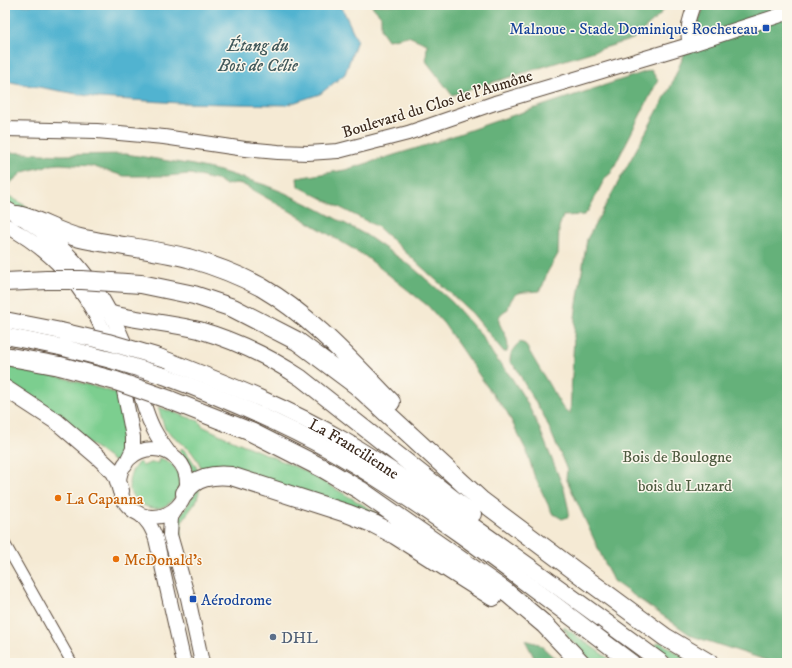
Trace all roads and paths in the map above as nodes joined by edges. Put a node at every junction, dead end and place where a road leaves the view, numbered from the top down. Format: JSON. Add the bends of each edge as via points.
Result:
{"nodes":[{"id":1,"x":694,"y":5,"type":"edge"},
{"id":2,"x":787,"y":13,"type":"edge"},
{"id":3,"x":689,"y":45,"type":"junction"},
{"id":4,"x":5,"y":129,"type":"edge"},
{"id":5,"x":9,"y":216,"type":"edge"},
{"id":6,"x":5,"y":282,"type":"edge"},
{"id":7,"x":112,"y":314,"type":"junction"},
{"id":8,"x":5,"y":320,"type":"edge"},
{"id":9,"x":5,"y":336,"type":"edge"},
{"id":10,"x":5,"y":356,"type":"edge"},
{"id":11,"x":5,"y":388,"type":"edge"},
{"id":12,"x":172,"y":455,"type":"junction"},
{"id":13,"x":440,"y":464,"type":"junction"},
{"id":14,"x":125,"y":465,"type":"junction"},
{"id":15,"x":121,"y":491,"type":"junction"},
{"id":16,"x":182,"y":500,"type":"junction"},
{"id":17,"x":134,"y":511,"type":"junction"},
{"id":18,"x":5,"y":544,"type":"edge"},
{"id":19,"x":515,"y":556,"type":"junction"},
{"id":20,"x":558,"y":640,"type":"junction"},
{"id":21,"x":72,"y":663,"type":"edge"},
{"id":22,"x":184,"y":663,"type":"edge"},
{"id":23,"x":202,"y":663,"type":"edge"},
{"id":24,"x":581,"y":663,"type":"edge"},
{"id":25,"x":632,"y":663,"type":"edge"},
{"id":26,"x":662,"y":663,"type":"edge"},
{"id":27,"x":709,"y":663,"type":"edge"}],
"edges":[{"from":1,"to":3,"type":"street","via":[[686,33]]},
{"from":2,"to":3,"type":"main road","name":"Boulevard du Clos de l'Aumône"},
{"from":3,"to":4,"type":"main road","name":"Boulevard du Clos de l'Aumône","via":[[408,132],[338,151],[278,152],[104,131]]},
{"from":5,"to":7,"type":"main road","via":[[59,245],[74,260]]},
{"from":5,"to":13,"type":"highway","via":[[32,219],[68,235],[188,258],[261,287],[284,302],[331,341],[434,446]]},
{"from":5,"to":14,"type":"main road","via":[[32,241],[61,266],[84,294],[96,314],[115,355],[133,437],[133,449]]},
{"from":6,"to":13,"type":"highway","bridge":true,"via":[[82,280],[141,284],[194,295],[233,308],[297,341],[356,385]]},
{"from":7,"to":12,"type":"main road","via":[[131,357],[151,423]]},
{"from":7,"to":19,"type":"highway","via":[[198,330],[250,348],[276,361],[502,536]]},
{"from":8,"to":19,"type":"highway","name":"La Francilienne","bridge":true,"via":[[108,342],[159,357],[266,401],[342,440],[413,484]]},
{"from":9,"to":25,"type":"highway","name":"La Francilienne","bridge":true,"via":[[60,347],[164,376],[258,414],[334,453],[412,501]]},
{"from":10,"to":20,"type":"highway","bridge":true,"via":[[60,366],[116,381],[210,414],[289,450],[360,490],[506,592]]},
{"from":11,"to":15,"type":"highway","via":[[57,422],[98,457],[114,472]]},
{"from":12,"to":14,"type":"main road","via":[[161,450],[146,450],[133,456]]},
{"from":12,"to":16,"type":"main road","via":[[184,470],[187,482]]},
{"from":13,"to":27,"type":"highway","via":[[482,501],[568,566],[666,637]]},
{"from":14,"to":15,"type":"main road","via":[[121,475]]},
{"from":15,"to":17,"type":"main road","via":[[126,503]]},
{"from":16,"to":17,"type":"main road","via":[[170,512],[157,516],[146,516]]},
{"from":16,"to":20,"type":"highway","via":[[192,484],[198,480],[226,476],[240,478],[349,514],[395,535],[492,596],[543,633]]},
{"from":16,"to":23,"type":"main road","via":[[171,517],[170,535],[188,598]]},
{"from":17,"to":22,"type":"main road","via":[[148,522],[156,539]]},
{"from":18,"to":21,"type":"street"},
{"from":19,"to":26,"type":"highway","name":"La Francilienne"},
{"from":20,"to":24,"type":"highway"}]}
